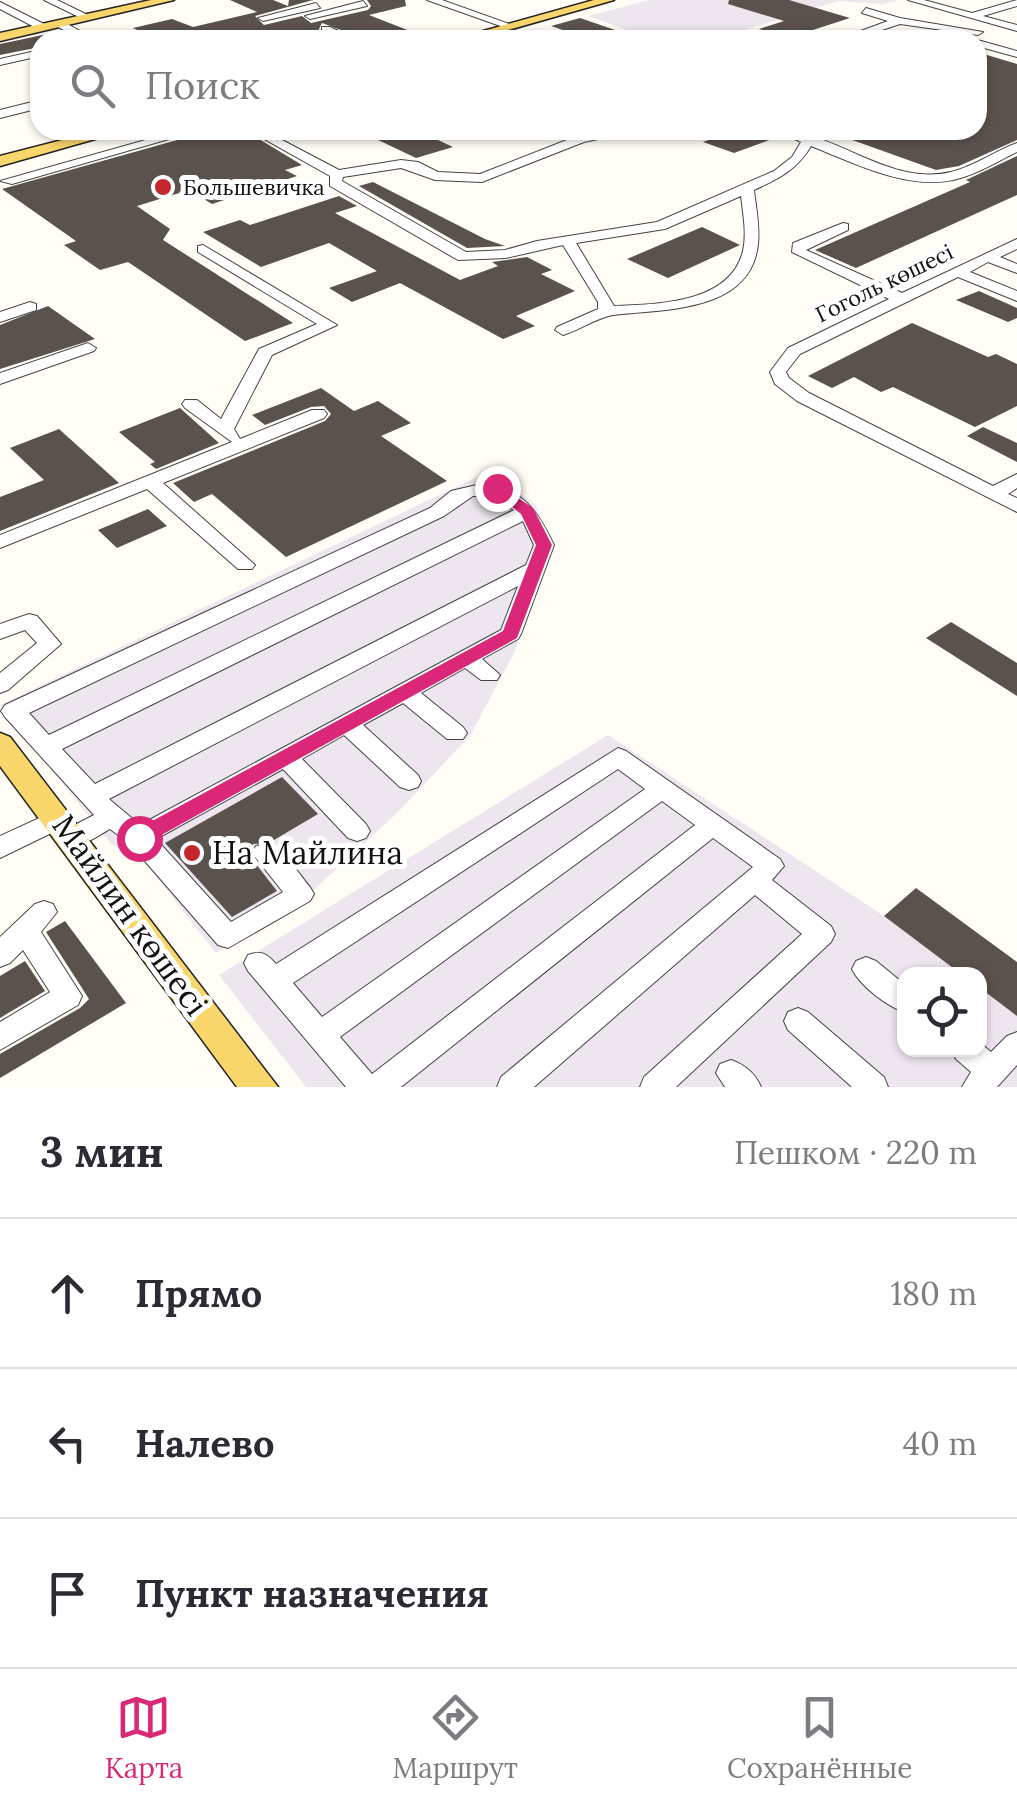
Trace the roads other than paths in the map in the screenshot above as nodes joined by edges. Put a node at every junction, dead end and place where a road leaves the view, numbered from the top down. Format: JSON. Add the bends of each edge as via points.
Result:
{"nodes":[{"id":1,"x":49,"y":0,"type":"edge"},
{"id":2,"x":168,"y":0,"type":"edge"},
{"id":3,"x":302,"y":0,"type":"edge"},
{"id":4,"x":432,"y":0,"type":"edge"},
{"id":5,"x":608,"y":0,"type":"edge"},
{"id":6,"x":913,"y":0,"type":"edge"},
{"id":7,"x":1017,"y":2,"type":"edge"},
{"id":8,"x":66,"y":3,"type":"edge"},
{"id":9,"x":0,"y":4,"type":"edge"},
{"id":10,"x":363,"y":4,"type":"dead end"},
{"id":11,"x":313,"y":11,"type":"junction"},
{"id":12,"x":866,"y":11,"type":"dead end"},
{"id":13,"x":19,"y":14,"type":"junction"},
{"id":14,"x":973,"y":16,"type":"junction"},
{"id":15,"x":0,"y":18,"type":"edge"},
{"id":16,"x":89,"y":18,"type":"junction"},
{"id":17,"x":263,"y":18,"type":"dead end"},
{"id":18,"x":899,"y":21,"type":"junction"},
{"id":19,"x":1000,"y":23,"type":"junction"},
{"id":20,"x":60,"y":24,"type":"junction"},
{"id":21,"x":510,"y":26,"type":"junction"},
{"id":22,"x":44,"y":28,"type":"junction"},
{"id":23,"x":1017,"y":28,"type":"edge"},
{"id":24,"x":34,"y":30,"type":"edge"},
{"id":25,"x":72,"y":30,"type":"edge"},
{"id":26,"x":494,"y":30,"type":"edge"},
{"id":27,"x":872,"y":30,"type":"edge"},
{"id":28,"x":964,"y":30,"type":"edge"},
{"id":29,"x":983,"y":30,"type":"edge"},
{"id":30,"x":30,"y":31,"type":"edge"},
{"id":31,"x":0,"y":37,"type":"edge"},
{"id":32,"x":30,"y":55,"type":"edge"},
{"id":33,"x":0,"y":62,"type":"edge"},
{"id":34,"x":30,"y":109,"type":"edge"},
{"id":35,"x":2,"y":122,"type":"edge"},
{"id":36,"x":81,"y":140,"type":"edge"},
{"id":37,"x":158,"y":140,"type":"edge"},
{"id":38,"x":275,"y":140,"type":"edge"},
{"id":39,"x":578,"y":140,"type":"edge"},
{"id":40,"x":808,"y":141,"type":"joint"},
{"id":41,"x":1017,"y":147,"type":"edge"},
{"id":42,"x":36,"y":152,"type":"junction"},
{"id":43,"x":0,"y":162,"type":"edge"},
{"id":44,"x":59,"y":167,"type":"junction"},
{"id":45,"x":337,"y":174,"type":"junction"},
{"id":46,"x":7,"y":182,"type":"dead end"},
{"id":47,"x":747,"y":190,"type":"junction"},
{"id":48,"x":843,"y":227,"type":"dead end"},
{"id":49,"x":566,"y":241,"type":"junction"},
{"id":50,"x":1017,"y":243,"type":"edge"},
{"id":51,"x":203,"y":249,"type":"dead end"},
{"id":52,"x":988,"y":257,"type":"junction"},
{"id":53,"x":1017,"y":269,"type":"edge"},
{"id":54,"x":958,"y":272,"type":"junction"},
{"id":55,"x":1017,"y":296,"type":"edge"},
{"id":56,"x":902,"y":299,"type":"junction"},
{"id":57,"x":30,"y":307,"type":"dead end"},
{"id":58,"x":606,"y":311,"type":"junction"},
{"id":59,"x":0,"y":316,"type":"edge"},
{"id":60,"x":563,"y":330,"type":"dead end"},
{"id":61,"x":88,"y":348,"type":"dead end"},
{"id":62,"x":0,"y":379,"type":"edge"},
{"id":63,"x":192,"y":404,"type":"dead end"},
{"id":64,"x":318,"y":414,"type":"dead end"},
{"id":65,"x":224,"y":431,"type":"junction"},
{"id":66,"x":241,"y":445,"type":"junction"},
{"id":67,"x":1017,"y":480,"type":"edge"},
{"id":68,"x":150,"y":482,"type":"junction"},
{"id":69,"x":994,"y":494,"type":"junction"},
{"id":70,"x":1017,"y":506,"type":"edge"},
{"id":71,"x":528,"y":511,"type":"junction"},
{"id":72,"x":0,"y":542,"type":"edge"},
{"id":73,"x":245,"y":565,"type":"dead end"},
{"id":74,"x":535,"y":569,"type":"junction"},
{"id":75,"x":0,"y":632,"type":"edge"},
{"id":76,"x":467,"y":658,"type":"junction"},
{"id":77,"x":489,"y":675,"type":"dead end"},
{"id":78,"x":0,"y":685,"type":"edge"},
{"id":79,"x":405,"y":692,"type":"junction"},
{"id":80,"x":347,"y":724,"type":"junction"},
{"id":81,"x":455,"y":733,"type":"dead end"},
{"id":82,"x":0,"y":744,"type":"edge"},
{"id":83,"x":46,"y":747,"type":"junction"},
{"id":84,"x":286,"y":757,"type":"junction"},
{"id":85,"x":409,"y":781,"type":"dead end"},
{"id":86,"x":662,"y":789,"type":"junction"},
{"id":87,"x":92,"y":797,"type":"junction"},
{"id":88,"x":110,"y":818,"type":"junction"},
{"id":89,"x":712,"y":825,"type":"junction"},
{"id":90,"x":66,"y":828,"type":"junction"},
{"id":91,"x":357,"y":831,"type":"dead end"},
{"id":92,"x":139,"y":838,"type":"junction"},
{"id":93,"x":0,"y":848,"type":"edge"},
{"id":94,"x":265,"y":852,"type":"dead end"},
{"id":95,"x":754,"y":880,"type":"junction"},
{"id":96,"x":0,"y":955,"type":"edge"},
{"id":97,"x":866,"y":969,"type":"dead end"},
{"id":98,"x":897,"y":994,"type":"edge"},
{"id":99,"x":798,"y":1022,"type":"dead end"},
{"id":100,"x":320,"y":1035,"type":"junction"},
{"id":101,"x":0,"y":1036,"type":"edge"},
{"id":102,"x":1017,"y":1045,"type":"edge"},
{"id":103,"x":970,"y":1057,"type":"edge"},
{"id":104,"x":984,"y":1079,"type":"edge"},
{"id":105,"x":259,"y":1087,"type":"edge"},
{"id":106,"x":365,"y":1087,"type":"edge"},
{"id":107,"x":378,"y":1087,"type":"edge"},
{"id":108,"x":512,"y":1087,"type":"edge"},
{"id":109,"x":655,"y":1087,"type":"edge"},
{"id":110,"x":873,"y":1087,"type":"edge"}],
"edges":[{"from":1,"to":8,"type":"street"},
{"from":2,"to":16,"type":"main road"},
{"from":3,"to":11,"type":"street"},
{"from":4,"to":21,"type":"street"},
{"from":5,"to":21,"type":"main road"},
{"from":6,"to":14,"type":"street"},
{"from":7,"to":14,"type":"street"},
{"from":8,"to":16,"type":"street"},
{"from":9,"to":13,"type":"street"},
{"from":10,"to":11,"type":"street"},
{"from":11,"to":17,"type":"street"},
{"from":12,"to":18,"type":"street"},
{"from":13,"to":15,"type":"street"},
{"from":13,"to":22,"type":"street"},
{"from":14,"to":19,"type":"street"},
{"from":16,"to":20,"type":"main road"},
{"from":18,"to":27,"type":"street"},
{"from":18,"to":28,"type":"street"},
{"from":19,"to":23,"type":"street"},
{"from":19,"to":29,"type":"street"},
{"from":20,"to":22,"type":"main road"},
{"from":20,"to":25,"type":"street"},
{"from":21,"to":26,"type":"main road"},
{"from":22,"to":24,"type":"main road"},
{"from":30,"to":31,"type":"main road"},
{"from":32,"to":33,"type":"street"},
{"from":34,"to":35,"type":"street"},
{"from":36,"to":42,"type":"main road"},
{"from":37,"to":44,"type":"street"},
{"from":38,"to":45,"type":"street"},
{"from":39,"to":45,"type":"street","via":[[482,178],[435,176],[401,164]]},
{"from":40,"to":41,"type":"street","via":[[930,177],[951,176]]},
{"from":40,"to":47,"type":"street","via":[[779,174]]},
{"from":42,"to":43,"type":"main road"},
{"from":42,"to":44,"type":"street"},
{"from":44,"to":46,"type":"street"},
{"from":45,"to":49,"type":"street","via":[[335,183],[463,257]]},
{"from":47,"to":49,"type":"street","via":[[660,226]]},
{"from":47,"to":58,"type":"street","via":[[748,258],[720,290],[663,308]]},
{"from":48,"to":56,"type":"street","via":[[798,246],[799,252]]},
{"from":49,"to":58,"type":"street"},
{"from":50,"to":52,"type":"street","name":"Гоголь көшесі"},
{"from":51,"to":65,"type":"street","via":[[329,325],[265,352]]},
{"from":52,"to":53,"type":"street"},
{"from":52,"to":54,"type":"street","name":"Гоголь көшесі"},
{"from":54,"to":55,"type":"street"},
{"from":54,"to":56,"type":"street","name":"Гоголь көшесі"},
{"from":56,"to":69,"type":"street","name":"Гоголь көшесі","via":[[794,351],[778,372],[803,397]]},
{"from":57,"to":59,"type":"street"},
{"from":58,"to":60,"type":"street"},
{"from":61,"to":62,"type":"street"},
{"from":63,"to":65,"type":"street"},
{"from":64,"to":66,"type":"street"},
{"from":65,"to":66,"type":"street"},
{"from":66,"to":68,"type":"street"},
{"from":67,"to":69,"type":"street"},
{"from":68,"to":72,"type":"street"},
{"from":68,"to":73,"type":"street"},
{"from":69,"to":70,"type":"street"},
{"from":71,"to":74,"type":"street","via":[[544,545]]},
{"from":71,"to":83,"type":"street"},
{"from":71,"to":83,"type":"street","via":[[497,488],[479,487],[13,710]]},
{"from":74,"to":76,"type":"street","via":[[510,634]]},
{"from":74,"to":87,"type":"street"},
{"from":75,"to":78,"type":"street","via":[[29,621],[50,644]]},
{"from":76,"to":77,"type":"street"},
{"from":76,"to":79,"type":"street"},
{"from":79,"to":80,"type":"street"},
{"from":79,"to":81,"type":"street"},
{"from":80,"to":84,"type":"street"},
{"from":80,"to":85,"type":"street"},
{"from":82,"to":90,"type":"main road","name":"Майлин көшесі"},
{"from":83,"to":87,"type":"street"},
{"from":84,"to":91,"type":"street"},
{"from":84,"to":92,"type":"street"},
{"from":86,"to":89,"type":"street"},
{"from":86,"to":100,"type":"street"},
{"from":86,"to":100,"type":"street","via":[[618,758],[266,972]]},
{"from":87,"to":88,"type":"street"},
{"from":88,"to":90,"type":"street"},
{"from":88,"to":92,"type":"street"},
{"from":89,"to":95,"type":"street","via":[[771,866]]},
{"from":89,"to":107,"type":"street"},
{"from":90,"to":93,"type":"street"},
{"from":90,"to":105,"type":"main road","name":"Майлин көшесі"},
{"from":92,"to":94,"type":"street","via":[[228,938],[300,894]]},
{"from":95,"to":108,"type":"street"},
{"from":95,"to":109,"type":"street","via":[[821,934]]},
{"from":96,"to":101,"type":"street","via":[[35,921],[68,996]]},
{"from":97,"to":98,"type":"street"},
{"from":99,"to":110,"type":"street"},
{"from":100,"to":106,"type":"street"},
{"from":102,"to":104,"type":"street"},
{"from":103,"to":104,"type":"street"}]}
